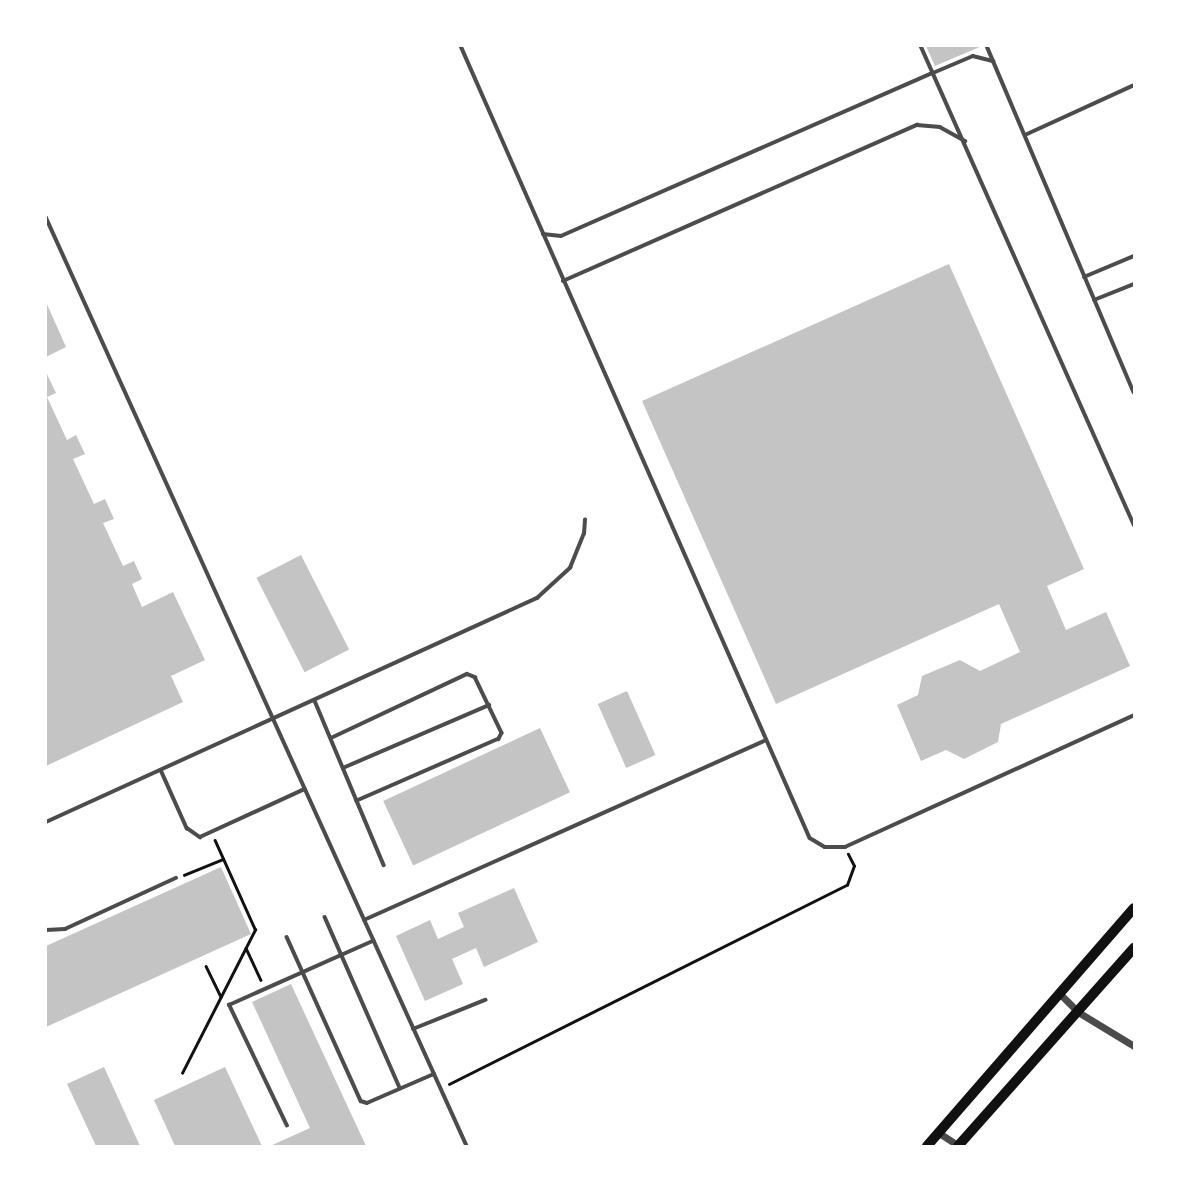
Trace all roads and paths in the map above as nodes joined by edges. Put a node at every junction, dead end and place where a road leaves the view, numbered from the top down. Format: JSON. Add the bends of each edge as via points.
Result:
{"nodes":[{"id":1,"x":461,"y":46,"type":"edge"},
{"id":2,"x":921,"y":46,"type":"edge"},
{"id":3,"x":987,"y":46,"type":"edge"},
{"id":4,"x":992,"y":61,"type":"junction"},
{"id":5,"x":933,"y":73,"type":"junction"},
{"id":6,"x":1135,"y":85,"type":"edge"},
{"id":7,"x":1025,"y":135,"type":"junction"},
{"id":8,"x":965,"y":141,"type":"junction"},
{"id":9,"x":46,"y":217,"type":"edge"},
{"id":10,"x":543,"y":234,"type":"junction"},
{"id":11,"x":1135,"y":256,"type":"edge"},
{"id":12,"x":1084,"y":277,"type":"junction"},
{"id":13,"x":563,"y":281,"type":"junction"},
{"id":14,"x":1135,"y":284,"type":"edge"},
{"id":15,"x":1094,"y":300,"type":"junction"},
{"id":16,"x":1135,"y":392,"type":"edge"},
{"id":17,"x":585,"y":520,"type":"dead end"},
{"id":18,"x":1135,"y":525,"type":"edge"},
{"id":19,"x":316,"y":701,"type":"junction"},
{"id":20,"x":489,"y":705,"type":"junction"},
{"id":21,"x":1135,"y":715,"type":"edge"},
{"id":22,"x":272,"y":721,"type":"junction"},
{"id":23,"x":331,"y":738,"type":"junction"},
{"id":24,"x":765,"y":741,"type":"junction"},
{"id":25,"x":343,"y":768,"type":"junction"},
{"id":26,"x":161,"y":770,"type":"junction"},
{"id":27,"x":305,"y":789,"type":"junction"},
{"id":28,"x":357,"y":802,"type":"junction"},
{"id":29,"x":46,"y":822,"type":"edge"},
{"id":30,"x":212,"y":835,"type":"junction"},
{"id":31,"x":845,"y":847,"type":"junction"},
{"id":32,"x":223,"y":859,"type":"junction"},
{"id":33,"x":384,"y":865,"type":"dead end"},
{"id":34,"x":176,"y":878,"type":"joint"},
{"id":35,"x":1135,"y":908,"type":"edge"},
{"id":36,"x":325,"y":917,"type":"dead end"},
{"id":37,"x":364,"y":920,"type":"junction"},
{"id":38,"x":46,"y":930,"type":"edge"},
{"id":39,"x":287,"y":937,"type":"dead end"},
{"id":40,"x":373,"y":941,"type":"junction"},
{"id":41,"x":246,"y":948,"type":"junction"},
{"id":42,"x":1135,"y":948,"type":"edge"},
{"id":43,"x":340,"y":955,"type":"junction"},
{"id":44,"x":206,"y":966,"type":"dead end"},
{"id":45,"x":301,"y":971,"type":"junction"},
{"id":46,"x":264,"y":987,"type":"junction"},
{"id":47,"x":1059,"y":993,"type":"junction"},
{"id":48,"x":221,"y":997,"type":"junction"},
{"id":49,"x":485,"y":1000,"type":"dead end"},
{"id":50,"x":229,"y":1004,"type":"junction"},
{"id":51,"x":1078,"y":1012,"type":"junction"},
{"id":52,"x":413,"y":1029,"type":"junction"},
{"id":53,"x":1135,"y":1046,"type":"edge"},
{"id":54,"x":182,"y":1073,"type":"dead end"},
{"id":55,"x":434,"y":1074,"type":"junction"},
{"id":56,"x":440,"y":1088,"type":"junction"},
{"id":57,"x":400,"y":1089,"type":"junction"},
{"id":58,"x":288,"y":1126,"type":"dead end"},
{"id":59,"x":939,"y":1133,"type":"junction"},
{"id":60,"x":467,"y":1146,"type":"edge"},
{"id":61,"x":927,"y":1146,"type":"edge"},
{"id":62,"x":958,"y":1146,"type":"edge"}],
"edges":[{"from":1,"to":10,"type":"lane"},
{"from":2,"to":5,"type":"lane"},
{"from":3,"to":4,"type":"lane"},
{"from":4,"to":5,"type":"lane","via":[[973,56]]},
{"from":4,"to":7,"type":"lane"},
{"from":5,"to":8,"type":"lane"},
{"from":5,"to":10,"type":"lane","via":[[561,236]]},
{"from":6,"to":7,"type":"lane"},
{"from":7,"to":12,"type":"lane"},
{"from":8,"to":13,"type":"lane","via":[[940,127],[917,125]]},
{"from":8,"to":18,"type":"lane"},
{"from":9,"to":22,"type":"lane"},
{"from":10,"to":13,"type":"lane"},
{"from":11,"to":12,"type":"lane"},
{"from":12,"to":15,"type":"lane"},
{"from":13,"to":24,"type":"lane"},
{"from":14,"to":15,"type":"lane"},
{"from":15,"to":16,"type":"lane"},
{"from":17,"to":19,"type":"lane","via":[[570,569],[537,598]]},
{"from":19,"to":22,"type":"lane"},
{"from":19,"to":23,"type":"lane"},
{"from":20,"to":23,"type":"lane","via":[[475,677],[467,674]]},
{"from":20,"to":25,"type":"lane"},
{"from":20,"to":28,"type":"lane","via":[[502,733],[499,739]]},
{"from":21,"to":31,"type":"lane"},
{"from":22,"to":26,"type":"lane"},
{"from":22,"to":27,"type":"lane"},
{"from":23,"to":25,"type":"lane"},
{"from":24,"to":31,"type":"lane","via":[[810,838],[825,847]]},
{"from":24,"to":37,"type":"lane"},
{"from":25,"to":28,"type":"lane"},
{"from":26,"to":29,"type":"lane"},
{"from":26,"to":30,"type":"lane","via":[[187,828],[200,837]]},
{"from":27,"to":30,"type":"lane"},
{"from":27,"to":37,"type":"lane"},
{"from":28,"to":33,"type":"lane"},
{"from":30,"to":32,"type":"path"},
{"from":31,"to":56,"type":"path","via":[[854,866],[847,885]]},
{"from":32,"to":34,"type":"path"},
{"from":32,"to":41,"type":"path","via":[[255,930]]},
{"from":34,"to":38,"type":"lane","via":[[65,929]]},
{"from":35,"to":47,"type":"main road"},
{"from":36,"to":43,"type":"lane"},
{"from":37,"to":40,"type":"lane"},
{"from":39,"to":45,"type":"lane"},
{"from":40,"to":43,"type":"lane"},
{"from":40,"to":52,"type":"lane"},
{"from":41,"to":46,"type":"path"},
{"from":41,"to":48,"type":"path"},
{"from":42,"to":51,"type":"main road"},
{"from":43,"to":45,"type":"lane"},
{"from":43,"to":57,"type":"lane"},
{"from":44,"to":48,"type":"path"},
{"from":45,"to":46,"type":"lane"},
{"from":45,"to":57,"type":"lane","via":[[361,1101],[367,1103]]},
{"from":46,"to":50,"type":"lane"},
{"from":47,"to":51,"type":"street"},
{"from":47,"to":59,"type":"main road"},
{"from":48,"to":50,"type":"path"},
{"from":48,"to":54,"type":"path"},
{"from":49,"to":52,"type":"lane"},
{"from":50,"to":58,"type":"lane"},
{"from":51,"to":53,"type":"street"},
{"from":51,"to":62,"type":"main road"},
{"from":52,"to":55,"type":"lane"},
{"from":55,"to":56,"type":"lane"},
{"from":55,"to":57,"type":"lane"},
{"from":56,"to":60,"type":"lane"},
{"from":59,"to":61,"type":"main road"},
{"from":59,"to":62,"type":"street"}]}
